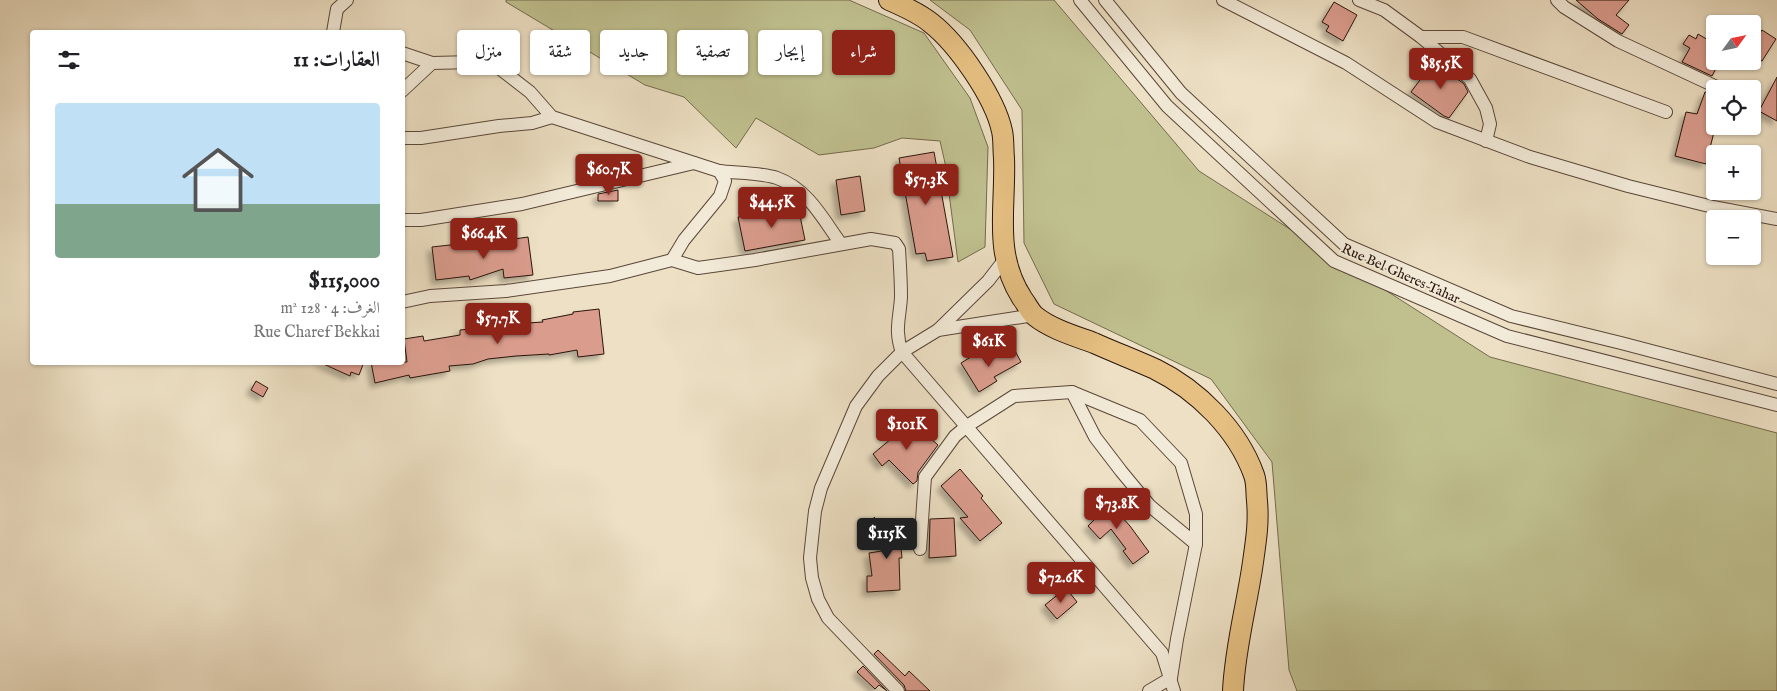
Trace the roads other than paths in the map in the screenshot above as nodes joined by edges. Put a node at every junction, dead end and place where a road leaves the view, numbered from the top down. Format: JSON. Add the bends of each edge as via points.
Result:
{"nodes":[{"id":1,"x":347,"y":0,"type":"edge"},
{"id":2,"x":889,"y":0,"type":"edge"},
{"id":3,"x":1080,"y":0,"type":"edge"},
{"id":4,"x":1105,"y":0,"type":"edge"},
{"id":5,"x":1223,"y":0,"type":"edge"},
{"id":6,"x":1358,"y":0,"type":"edge"},
{"id":7,"x":1557,"y":0,"type":"edge"},
{"id":8,"x":333,"y":30,"type":"edge"},
{"id":9,"x":1421,"y":37,"type":"junction"},
{"id":10,"x":405,"y":53,"type":"edge"},
{"id":11,"x":432,"y":63,"type":"junction"},
{"id":12,"x":1706,"y":82,"type":"edge"},
{"id":13,"x":405,"y":88,"type":"edge"},
{"id":14,"x":1666,"y":112,"type":"dead end"},
{"id":15,"x":552,"y":117,"type":"junction"},
{"id":16,"x":405,"y":138,"type":"edge"},
{"id":17,"x":1486,"y":141,"type":"junction"},
{"id":18,"x":695,"y":163,"type":"junction"},
{"id":19,"x":719,"y":171,"type":"junction"},
{"id":20,"x":1777,"y":219,"type":"edge"},
{"id":21,"x":405,"y":220,"type":"edge"},
{"id":22,"x":841,"y":244,"type":"junction"},
{"id":23,"x":1005,"y":259,"type":"junction"},
{"id":24,"x":672,"y":260,"type":"junction"},
{"id":25,"x":405,"y":301,"type":"edge"},
{"id":26,"x":1034,"y":315,"type":"junction"},
{"id":27,"x":945,"y":329,"type":"junction"},
{"id":28,"x":902,"y":352,"type":"junction"},
{"id":29,"x":1777,"y":384,"type":"edge"},
{"id":30,"x":1072,"y":392,"type":"junction"},
{"id":31,"x":1777,"y":405,"type":"edge"},
{"id":32,"x":968,"y":426,"type":"junction"},
{"id":33,"x":1196,"y":544,"type":"junction"},
{"id":34,"x":920,"y":549,"type":"dead end"},
{"id":35,"x":1177,"y":639,"type":"junction"},
{"id":36,"x":1162,"y":653,"type":"junction"},
{"id":37,"x":1165,"y":687,"type":"edge"},
{"id":38,"x":898,"y":691,"type":"edge"},
{"id":39,"x":1233,"y":691,"type":"edge"}],
"edges":[{"from":1,"to":8,"type":"street","via":[[338,9]]},
{"from":2,"to":23,"type":"main road","via":[[932,23],[957,49],[992,103],[1003,132]]},
{"from":3,"to":31,"type":"street","name":"Rue Bel Gheres Tahar","via":[[1167,106],[1334,261],[1507,336]]},
{"from":4,"to":29,"type":"street","name":"Rue Bel Gheres Tahar","via":[[1180,93],[1344,244],[1511,316]]},
{"from":5,"to":17,"type":"street","via":[[1346,63],[1437,122]]},
{"from":6,"to":9,"type":"street","via":[[1384,10]]},
{"from":7,"to":12,"type":"street","via":[[1618,41]]},
{"from":9,"to":14,"type":"street","via":[[1463,37]]},
{"from":9,"to":17,"type":"street","via":[[1470,79],[1486,108],[1490,124]]},
{"from":10,"to":11,"type":"street"},
{"from":11,"to":13,"type":"street"},
{"from":11,"to":15,"type":"street","via":[[474,62],[499,68],[530,92]]},
{"from":15,"to":16,"type":"street","via":[[532,123]]},
{"from":15,"to":18,"type":"street"},
{"from":17,"to":20,"type":"street","via":[[1530,158],[1628,186]]},
{"from":18,"to":19,"type":"street"},
{"from":18,"to":21,"type":"street","via":[[522,204]]},
{"from":19,"to":22,"type":"street","via":[[776,177],[792,185],[808,198]]},
{"from":19,"to":24,"type":"street","via":[[725,181],[720,196]]},
{"from":22,"to":24,"type":"street","via":[[698,268]]},
{"from":22,"to":28,"type":"street","via":[[871,239],[895,243],[899,249],[901,296],[897,334]]},
{"from":23,"to":26,"type":"main road","via":[[1017,290]]},
{"from":23,"to":27,"type":"street","via":[[988,281],[953,315]]},
{"from":24,"to":25,"type":"street","via":[[610,276]]},
{"from":26,"to":27,"type":"street"},
{"from":26,"to":39,"type":"main road","via":[[1058,329],[1156,370],[1182,386],[1222,419],[1246,458],[1255,478],[1259,521],[1234,665]]},
{"from":27,"to":28,"type":"street"},
{"from":28,"to":32,"type":"street"},
{"from":28,"to":38,"type":"street","via":[[878,376],[856,406],[846,428],[820,488],[814,511],[810,558],[818,599],[828,618]]},
{"from":30,"to":32,"type":"street","via":[[1014,396]]},
{"from":30,"to":33,"type":"street","via":[[1095,437],[1121,471],[1150,506]]},
{"from":30,"to":33,"type":"street","via":[[1140,420],[1181,463],[1196,514]]},
{"from":32,"to":34,"type":"street","via":[[955,436],[925,477]]},
{"from":32,"to":36,"type":"street"},
{"from":33,"to":35,"type":"street"},
{"from":35,"to":36,"type":"street"},
{"from":35,"to":37,"type":"street"},
{"from":36,"to":37,"type":"street"}]}
